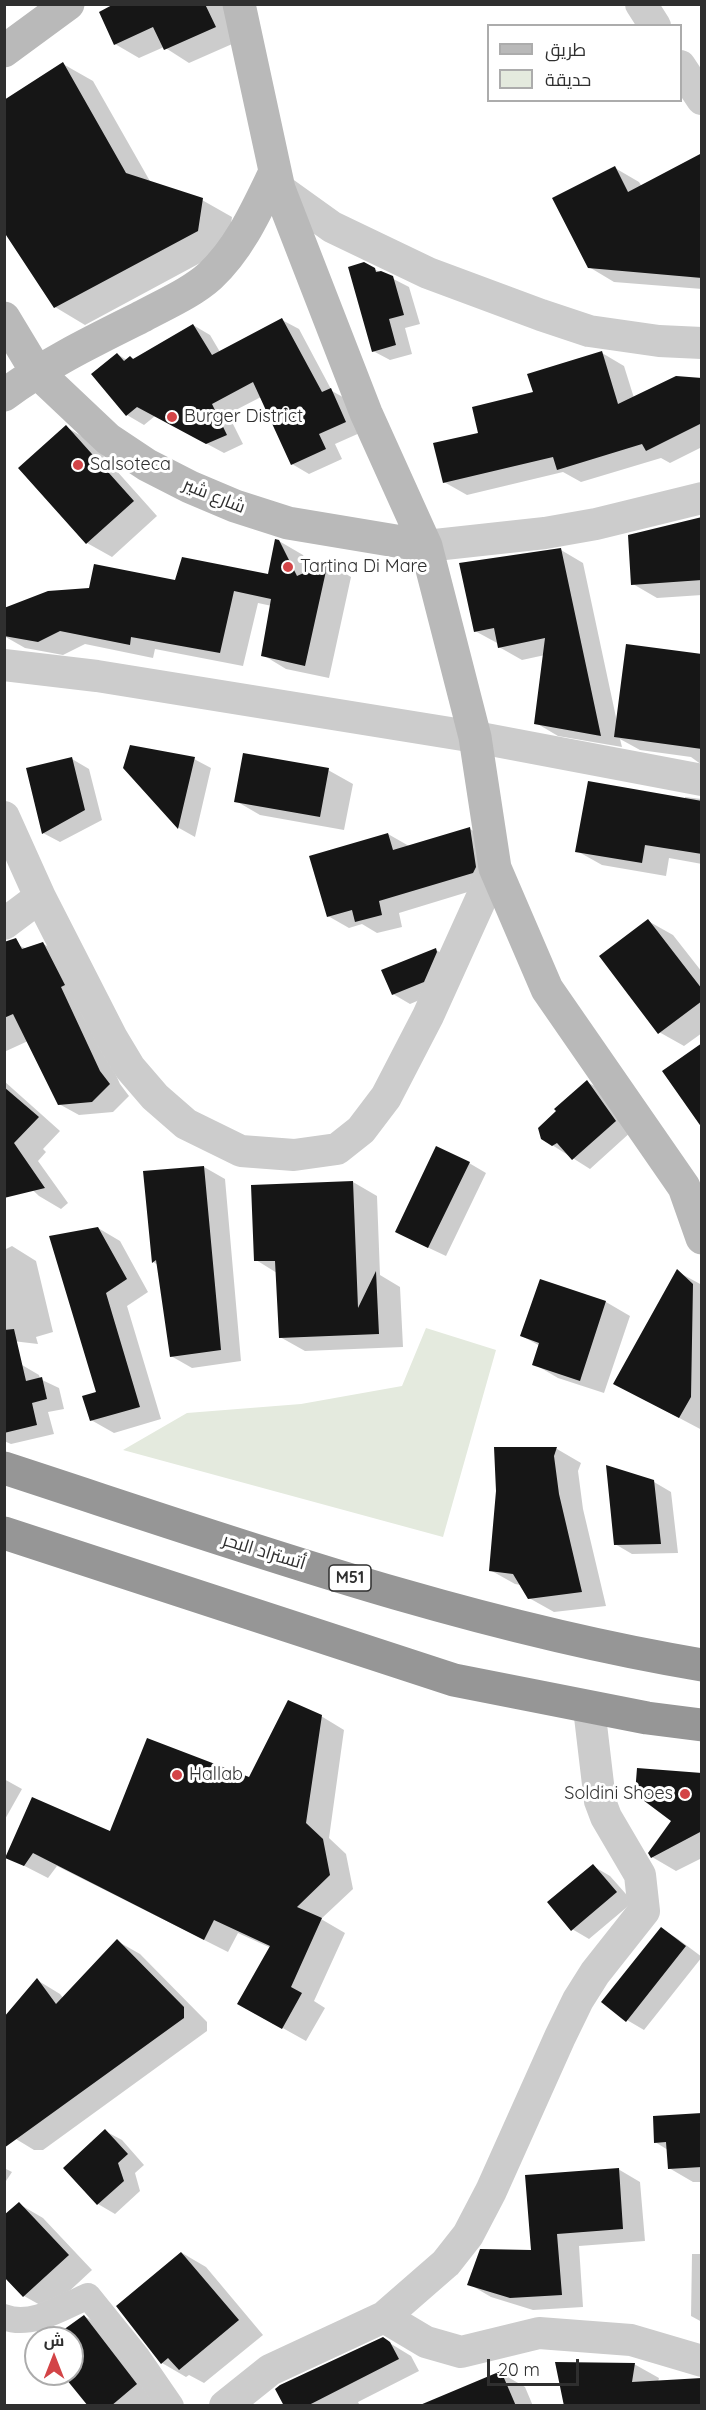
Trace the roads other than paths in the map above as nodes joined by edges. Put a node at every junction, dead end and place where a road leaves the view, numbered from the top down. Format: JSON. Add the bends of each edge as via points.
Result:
{"nodes":[{"id":1,"x":68,"y":4,"type":"edge"},
{"id":2,"x":239,"y":4,"type":"edge"},
{"id":3,"x":641,"y":4,"type":"edge"},
{"id":4,"x":654,"y":24,"type":"edge"},
{"id":5,"x":4,"y":51,"type":"edge"},
{"id":6,"x":682,"y":68,"type":"edge"},
{"id":7,"x":702,"y":99,"type":"edge"},
{"id":8,"x":277,"y":181,"type":"junction"},
{"id":9,"x":4,"y":318,"type":"edge"},
{"id":10,"x":702,"y":343,"type":"edge"},
{"id":11,"x":36,"y":371,"type":"junction"},
{"id":12,"x":4,"y":395,"type":"edge"},
{"id":13,"x":702,"y":498,"type":"edge"},
{"id":14,"x":426,"y":546,"type":"junction"},
{"id":15,"x":4,"y":665,"type":"edge"},
{"id":16,"x":475,"y":737,"type":"junction"},
{"id":17,"x":702,"y":780,"type":"edge"},
{"id":18,"x":4,"y":817,"type":"edge"},
{"id":19,"x":495,"y":868,"type":"junction"},
{"id":20,"x":40,"y":897,"type":"junction"},
{"id":21,"x":4,"y":924,"type":"edge"},
{"id":22,"x":693,"y":1182,"type":"edge"},
{"id":23,"x":702,"y":1238,"type":"edge"},
{"id":24,"x":4,"y":1468,"type":"edge"},
{"id":25,"x":4,"y":1533,"type":"edge"},
{"id":26,"x":702,"y":1665,"type":"edge"},
{"id":27,"x":590,"y":1708,"type":"junction"},
{"id":28,"x":702,"y":1725,"type":"edge"},
{"id":29,"x":4,"y":2317,"type":"edge"},
{"id":30,"x":384,"y":2317,"type":"junction"},
{"id":31,"x":702,"y":2361,"type":"edge"},
{"id":32,"x":171,"y":2406,"type":"edge"},
{"id":33,"x":225,"y":2406,"type":"edge"}],
"edges":[{"from":1,"to":5,"type":"main road"},
{"from":2,"to":8,"type":"main road"},
{"from":3,"to":4,"type":"street"},
{"from":6,"to":7,"type":"street"},
{"from":8,"to":10,"type":"street","via":[[332,227],[428,273],[590,331]]},
{"from":8,"to":11,"type":"main road","via":[[233,250],[209,277],[177,298]]},
{"from":8,"to":14,"type":"main road","via":[[366,413]]},
{"from":9,"to":11,"type":"main road","name":"شارع شير"},
{"from":11,"to":12,"type":"main road"},
{"from":11,"to":14,"type":"main road","name":"شارع شير","via":[[108,439],[190,487],[288,523]]},
{"from":13,"to":14,"type":"street","via":[[545,533]]},
{"from":14,"to":16,"type":"main road"},
{"from":15,"to":16,"type":"street","via":[[97,676]]},
{"from":16,"to":17,"type":"street"},
{"from":16,"to":19,"type":"main road"},
{"from":18,"to":20,"type":"street"},
{"from":19,"to":20,"type":"street","via":[[428,1016],[386,1097],[362,1130],[337,1149],[294,1155],[241,1151],[186,1124],[155,1097],[130,1068],[112,1038]]},
{"from":19,"to":22,"type":"main road","via":[[547,989]]},
{"from":20,"to":21,"type":"street"},
{"from":22,"to":23,"type":"main road"},
{"from":24,"to":26,"type":"highway","name":"أتستراد البحر","number":"M51","via":[[476,1616],[617,1651]]},
{"from":25,"to":27,"type":"highway","via":[[454,1680]]},
{"from":27,"to":28,"type":"highway"},
{"from":27,"to":30,"type":"street","via":[[600,1801],[640,1875],[644,1911],[578,2000],[468,2235],[446,2263]]},
{"from":29,"to":32,"type":"street","via":[[28,2321],[88,2296]]},
{"from":30,"to":31,"type":"street","via":[[426,2342],[461,2352],[539,2333],[632,2340]]},
{"from":30,"to":33,"type":"street","via":[[270,2370]]}]}
